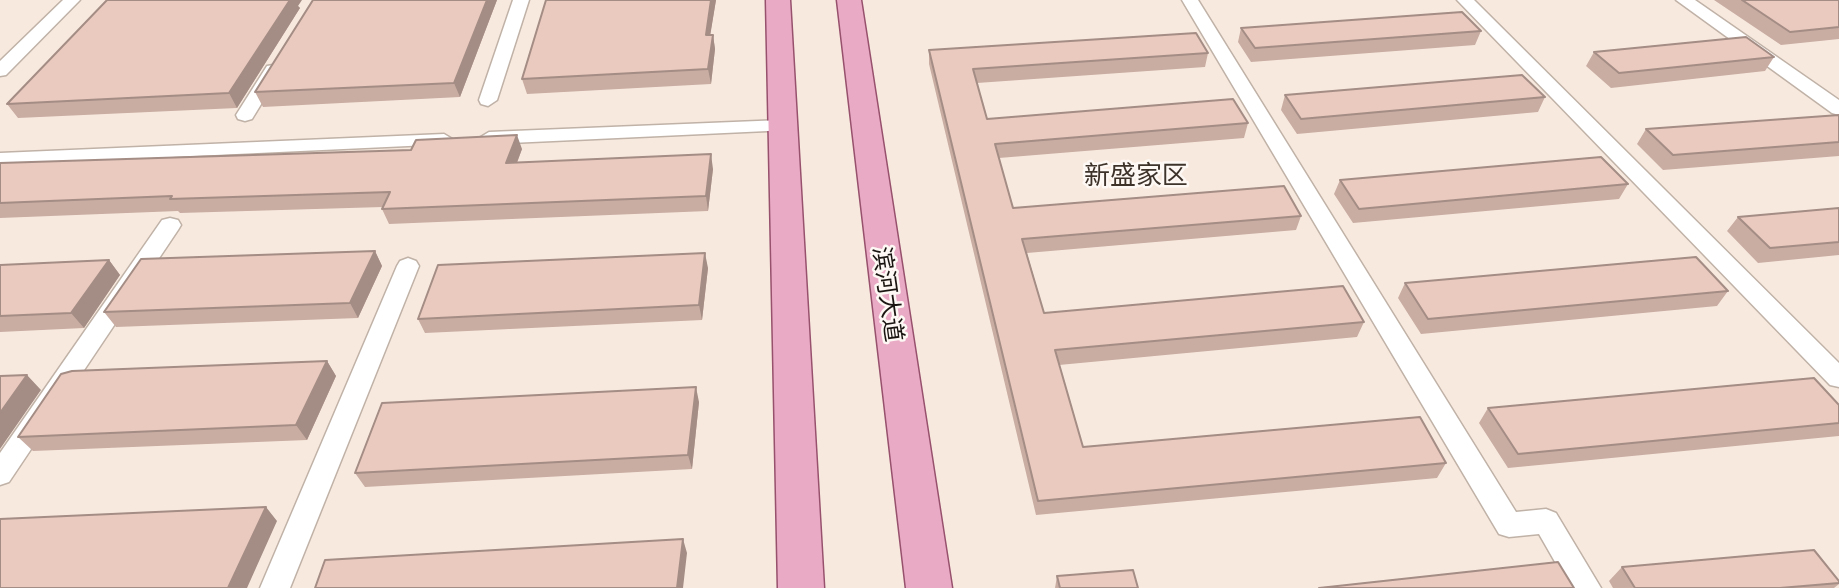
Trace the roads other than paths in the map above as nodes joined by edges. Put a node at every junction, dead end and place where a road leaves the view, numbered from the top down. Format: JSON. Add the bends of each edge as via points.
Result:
{"nodes":[{"id":1,"x":72,"y":0,"type":"edge"},
{"id":2,"x":521,"y":0,"type":"edge"},
{"id":3,"x":778,"y":0,"type":"edge"},
{"id":4,"x":849,"y":0,"type":"edge"},
{"id":5,"x":1189,"y":0,"type":"edge"},
{"id":6,"x":1465,"y":0,"type":"edge"},
{"id":7,"x":1684,"y":0,"type":"edge"},
{"id":8,"x":281,"y":58,"type":"edge"},
{"id":9,"x":0,"y":71,"type":"edge"},
{"id":10,"x":488,"y":100,"type":"dead end"},
{"id":11,"x":1839,"y":109,"type":"edge"},
{"id":12,"x":245,"y":115,"type":"dead end"},
{"id":13,"x":782,"y":126,"type":"junction"},
{"id":14,"x":0,"y":159,"type":"edge"},
{"id":15,"x":170,"y":225,"type":"dead end"},
{"id":16,"x":408,"y":266,"type":"dead end"},
{"id":17,"x":1839,"y":378,"type":"edge"},
{"id":18,"x":0,"y":474,"type":"edge"},
{"id":19,"x":275,"y":588,"type":"edge"},
{"id":20,"x":801,"y":588,"type":"edge"},
{"id":21,"x":929,"y":588,"type":"edge"},
{"id":22,"x":1586,"y":588,"type":"edge"}],
"edges":[{"from":1,"to":9,"type":"street"},
{"from":2,"to":10,"type":"street"},
{"from":3,"to":13,"type":"main road"},
{"from":4,"to":21,"type":"main road","name":"滨河大道"},
{"from":5,"to":22,"type":"street","via":[[1509,525],[1546,521]]},
{"from":6,"to":17,"type":"street"},
{"from":7,"to":11,"type":"street"},
{"from":8,"to":12,"type":"street"},
{"from":13,"to":14,"type":"street"},
{"from":13,"to":20,"type":"main road"},
{"from":15,"to":18,"type":"street"},
{"from":16,"to":19,"type":"street"}]}
